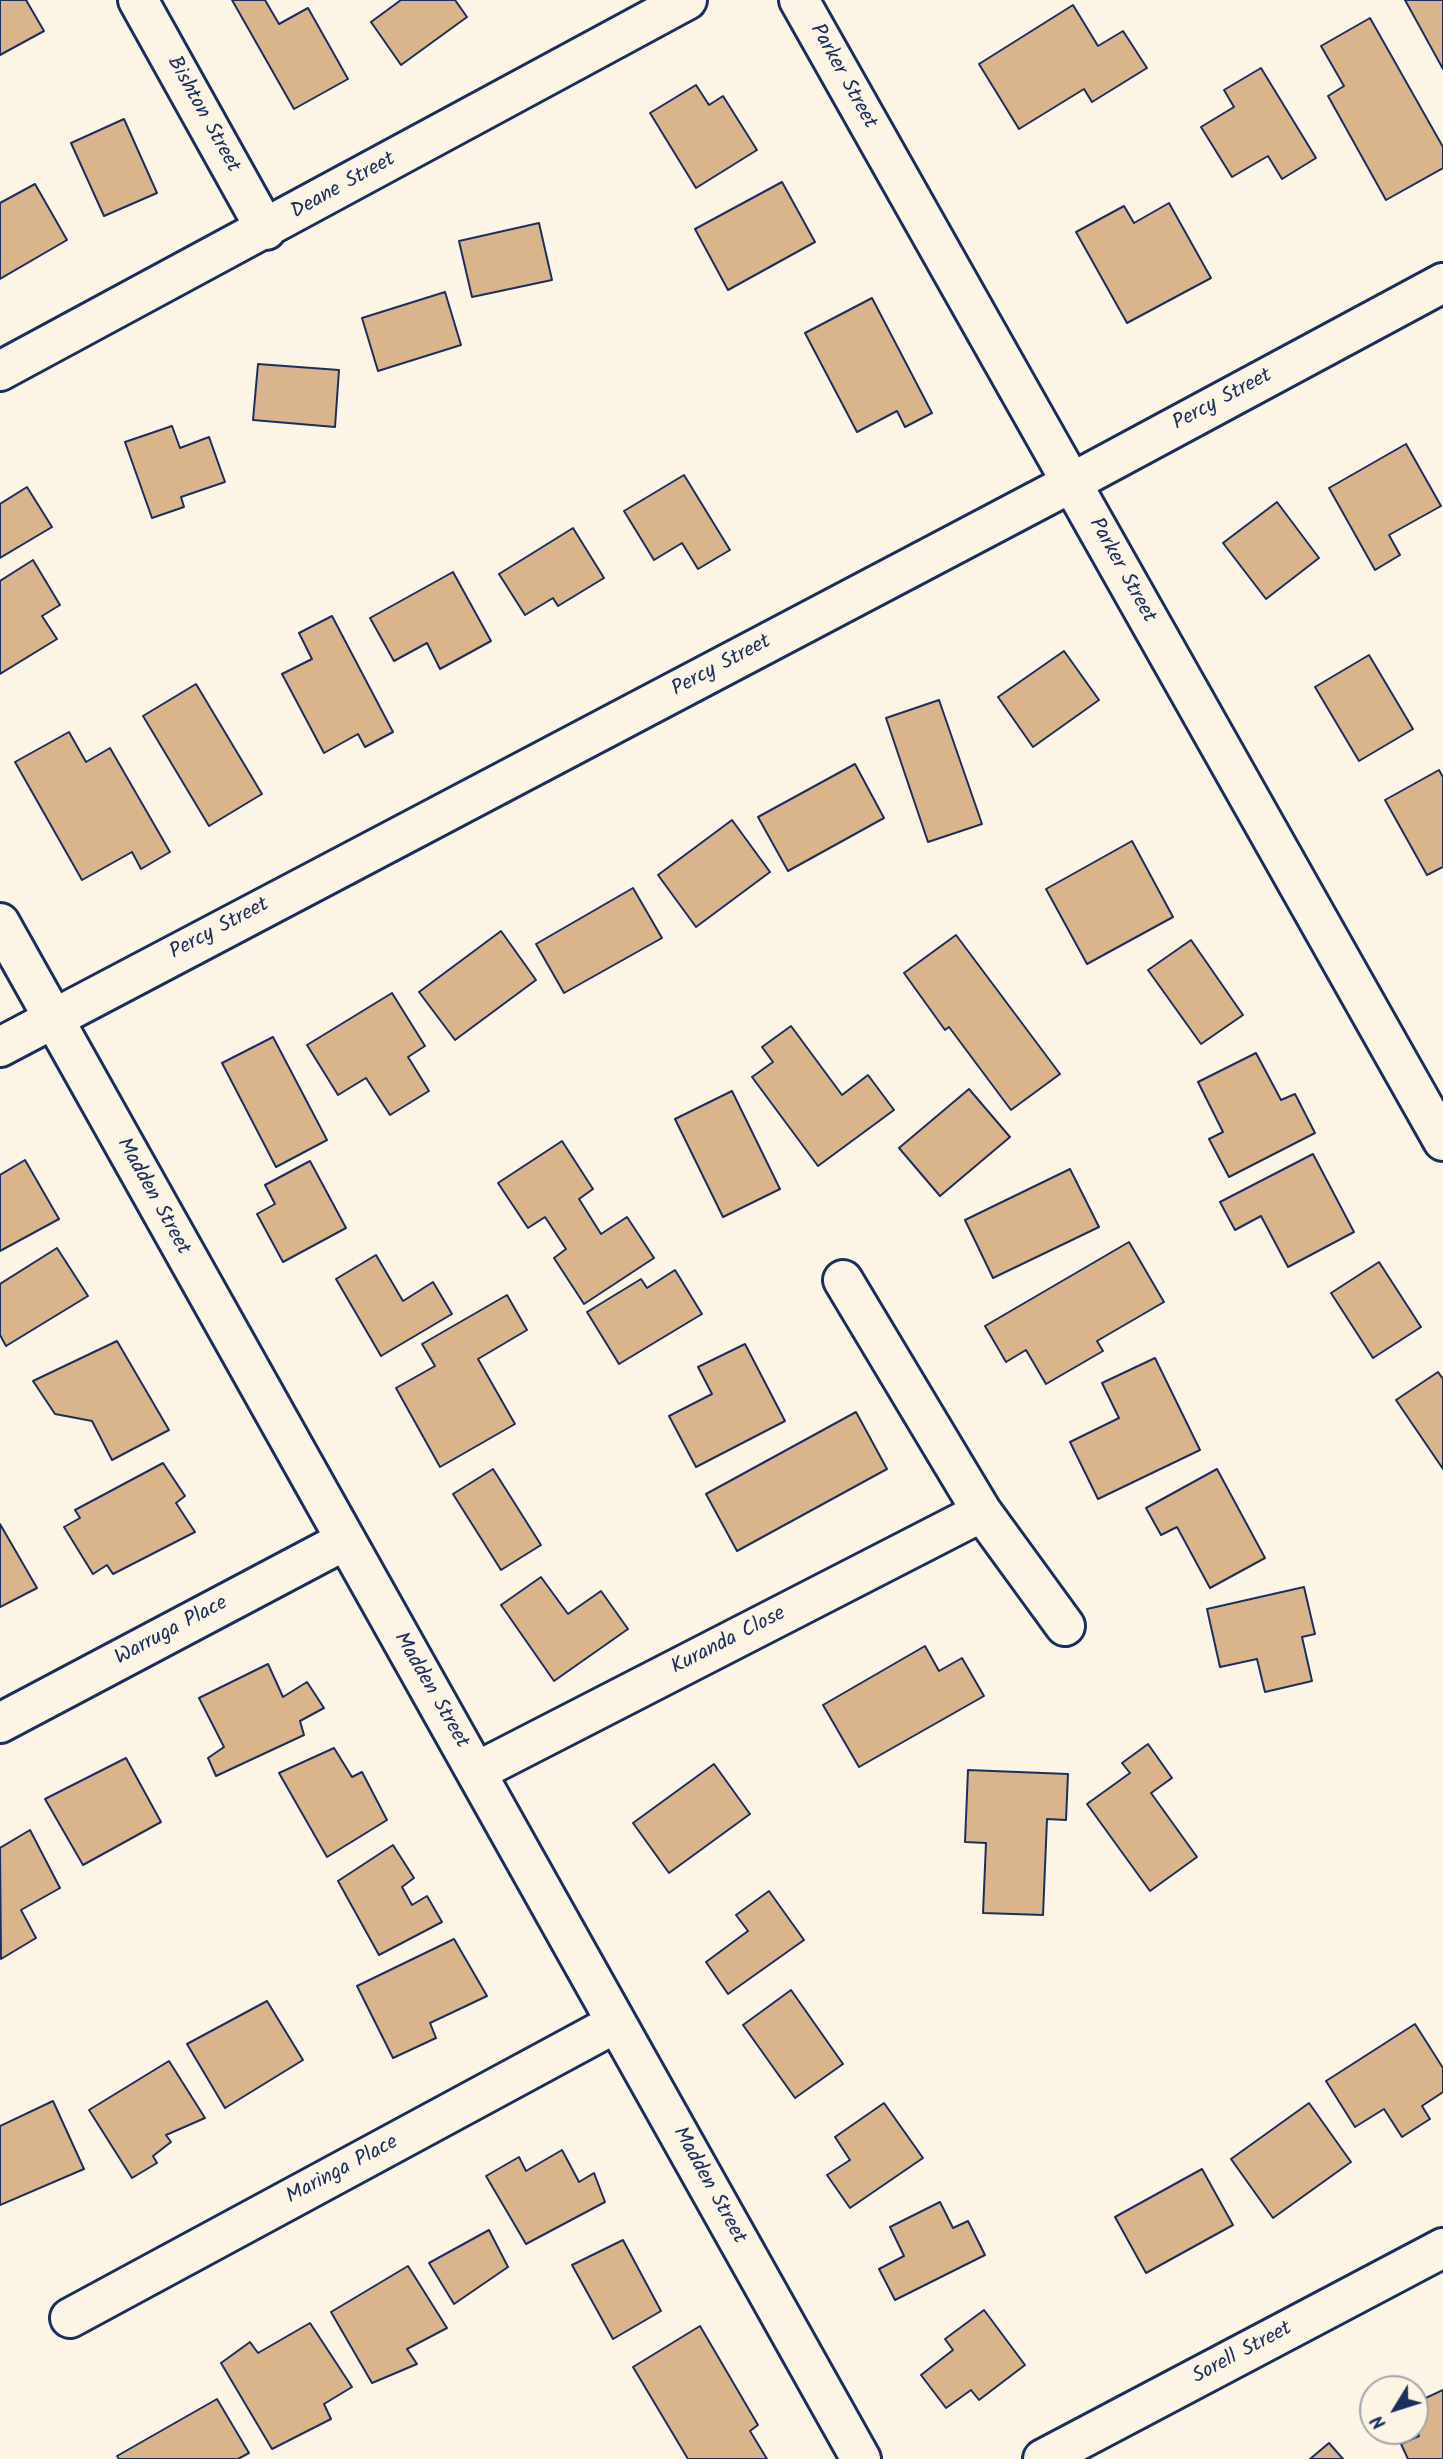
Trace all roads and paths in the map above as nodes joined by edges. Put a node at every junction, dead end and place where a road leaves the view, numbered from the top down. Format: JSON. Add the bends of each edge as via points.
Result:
{"nodes":[{"id":1,"x":138,"y":0,"type":"edge"},
{"id":2,"x":687,"y":0,"type":"edge"},
{"id":3,"x":799,"y":0,"type":"edge"},
{"id":4,"x":266,"y":230,"type":"junction"},
{"id":5,"x":1443,"y":283,"type":"edge"},
{"id":6,"x":0,"y":371,"type":"edge"},
{"id":7,"x":1071,"y":483,"type":"junction"},
{"id":8,"x":0,"y":923,"type":"edge"},
{"id":9,"x":53,"y":1018,"type":"junction"},
{"id":10,"x":0,"y":1047,"type":"edge"},
{"id":11,"x":1443,"y":1141,"type":"edge"},
{"id":12,"x":843,"y":1280,"type":"dead end"},
{"id":13,"x":982,"y":1511,"type":"junction"},
{"id":14,"x":344,"y":1541,"type":"junction"},
{"id":15,"x":1065,"y":1626,"type":"dead end"},
{"id":16,"x":0,"y":1723,"type":"edge"},
{"id":17,"x":476,"y":1772,"type":"junction"},
{"id":18,"x":616,"y":2023,"type":"junction"},
{"id":19,"x":1443,"y":2248,"type":"edge"},
{"id":20,"x":70,"y":2318,"type":"dead end"},
{"id":21,"x":861,"y":2459,"type":"edge"},
{"id":22,"x":1043,"y":2459,"type":"edge"}],
"edges":[{"from":1,"to":4,"type":"street","name":"Bishton Street"},
{"from":2,"to":4,"type":"street","name":"Deane Street"},
{"from":3,"to":7,"type":"street","name":"Parker Street"},
{"from":4,"to":6,"type":"street","name":"Deane Street"},
{"from":5,"to":7,"type":"street","name":"Percy Street"},
{"from":7,"to":9,"type":"street","name":"Percy Street"},
{"from":7,"to":11,"type":"street","name":"Parker Street"},
{"from":8,"to":9,"type":"street","name":"Madden Street"},
{"from":9,"to":10,"type":"street","name":"Percy Street"},
{"from":9,"to":14,"type":"street","name":"Madden Street"},
{"from":12,"to":13,"type":"street"},
{"from":13,"to":15,"type":"street"},
{"from":13,"to":17,"type":"street","name":"Kuranda Close"},
{"from":14,"to":16,"type":"street","name":"Warruga Place"},
{"from":14,"to":17,"type":"street","name":"Madden Street"},
{"from":17,"to":18,"type":"street","name":"Madden Street"},
{"from":18,"to":20,"type":"street","name":"Maringa Place"},
{"from":18,"to":21,"type":"street","name":"Madden Street"},
{"from":19,"to":22,"type":"street","name":"Sorell Street"}]}
